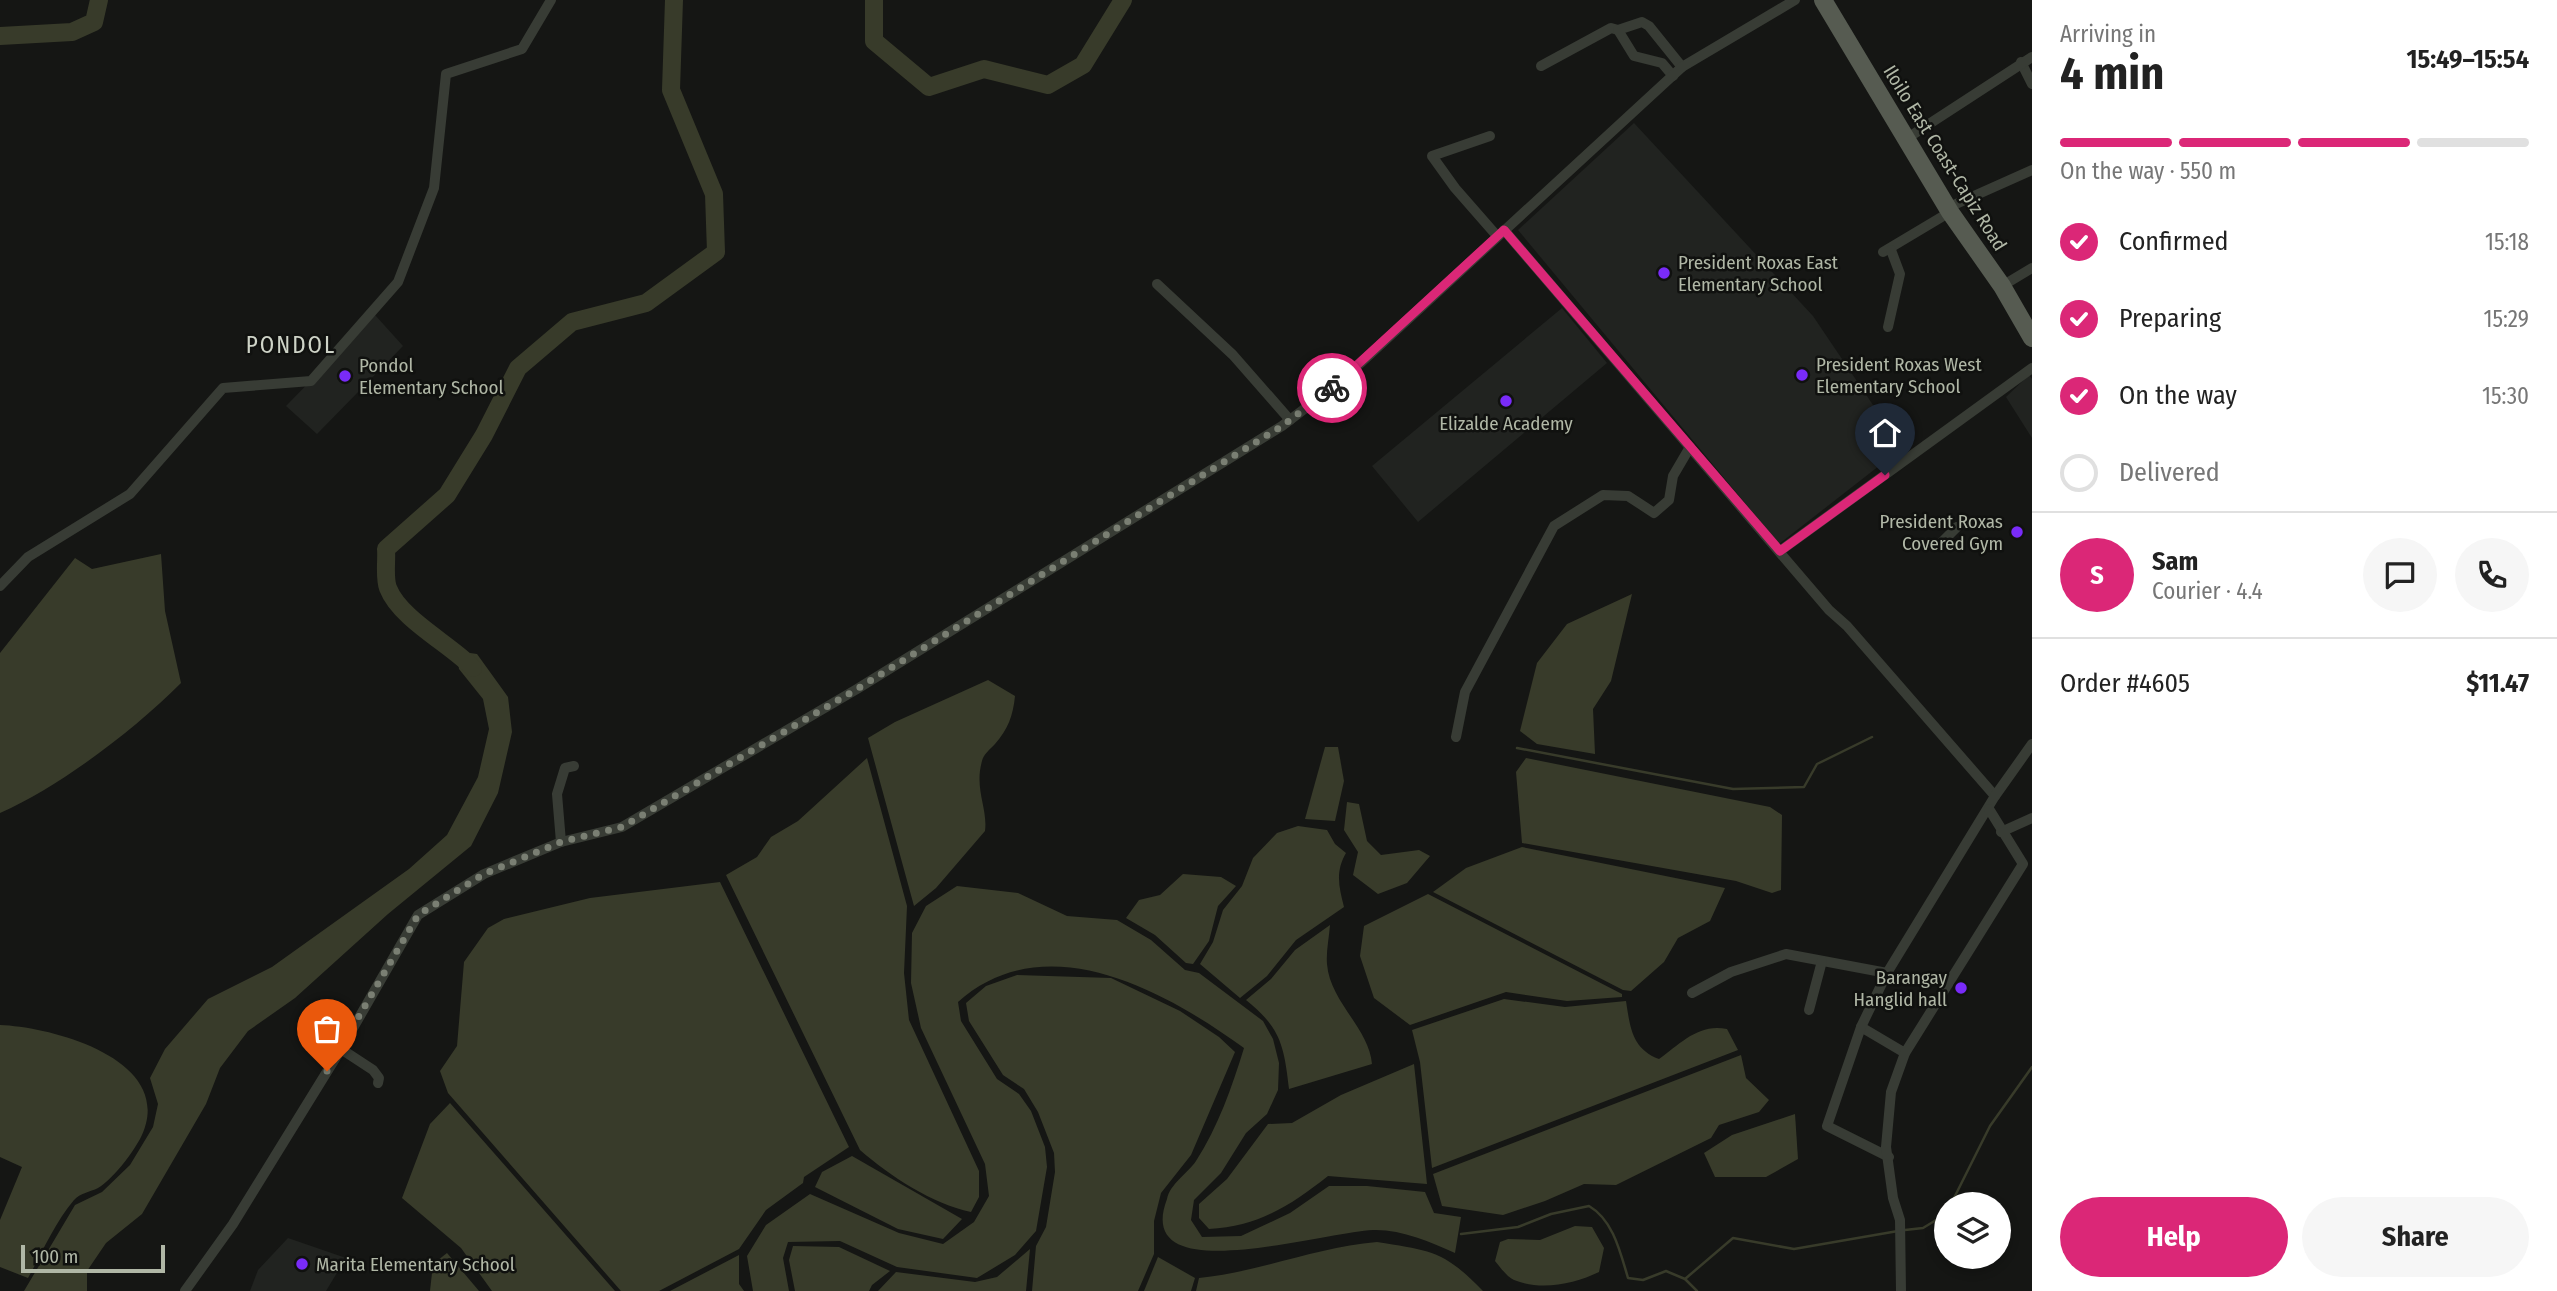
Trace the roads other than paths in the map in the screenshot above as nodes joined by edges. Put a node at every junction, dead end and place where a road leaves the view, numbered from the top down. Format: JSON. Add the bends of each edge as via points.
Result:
{"nodes":[{"id":1,"x":551,"y":0,"type":"edge"},
{"id":2,"x":1794,"y":0,"type":"edge"},
{"id":3,"x":1823,"y":0,"type":"edge"},
{"id":4,"x":1618,"y":30,"type":"junction"},
{"id":5,"x":2027,"y":59,"type":"edge"},
{"id":6,"x":1541,"y":66,"type":"dead end"},
{"id":7,"x":1677,"y":71,"type":"junction"},
{"id":8,"x":2032,"y":84,"type":"edge"},
{"id":9,"x":1490,"y":136,"type":"dead end"},
{"id":10,"x":1906,"y":139,"type":"junction"},
{"id":11,"x":2032,"y":170,"type":"edge"},
{"id":12,"x":1949,"y":210,"type":"junction"},
{"id":13,"x":1500,"y":233,"type":"junction"},
{"id":14,"x":2032,"y":268,"type":"edge"},
{"id":15,"x":1157,"y":284,"type":"dead end"},
{"id":16,"x":2002,"y":286,"type":"junction"},
{"id":17,"x":1888,"y":327,"type":"dead end"},
{"id":18,"x":2032,"y":338,"type":"edge"},
{"id":19,"x":2032,"y":368,"type":"edge"},
{"id":20,"x":1290,"y":419,"type":"junction"},
{"id":21,"x":1690,"y":447,"type":"junction"},
{"id":22,"x":1957,"y":527,"type":"dead end"},
{"id":23,"x":1940,"y":544,"type":"dead end"},
{"id":24,"x":1780,"y":551,"type":"junction"},
{"id":25,"x":0,"y":586,"type":"edge"},
{"id":26,"x":1456,"y":737,"type":"dead end"},
{"id":27,"x":2032,"y":744,"type":"edge"},
{"id":28,"x":574,"y":766,"type":"dead end"},
{"id":29,"x":1995,"y":796,"type":"junction"},
{"id":30,"x":1989,"y":809,"type":"junction"},
{"id":31,"x":2032,"y":818,"type":"edge"},
{"id":32,"x":2001,"y":832,"type":"junction"},
{"id":33,"x":561,"y":842,"type":"junction"},
{"id":34,"x":1822,"y":961,"type":"junction"},
{"id":35,"x":1887,"y":973,"type":"junction"},
{"id":36,"x":1692,"y":993,"type":"dead end"},
{"id":37,"x":1809,"y":1010,"type":"dead end"},
{"id":38,"x":1861,"y":1027,"type":"junction"},
{"id":39,"x":341,"y":1049,"type":"junction"},
{"id":40,"x":1905,"y":1053,"type":"junction"},
{"id":41,"x":378,"y":1083,"type":"dead end"},
{"id":42,"x":1889,"y":1157,"type":"junction"},
{"id":43,"x":185,"y":1291,"type":"edge"},
{"id":44,"x":1901,"y":1291,"type":"edge"}],
"edges":[{"from":1,"to":25,"type":"street","via":[[522,50],[446,74],[434,188],[398,282],[311,381],[223,388],[130,494],[28,557]]},
{"from":2,"to":7,"type":"street"},
{"from":3,"to":10,"type":"main road","name":"Iloilo East Coast-Capiz Road"},
{"from":4,"to":6,"type":"street","via":[[1611,28]]},
{"from":4,"to":7,"type":"street","via":[[1634,56]]},
{"from":4,"to":7,"type":"street","via":[[1642,22],[1649,26]]},
{"from":5,"to":8,"type":"street"},
{"from":5,"to":10,"type":"street"},
{"from":7,"to":13,"type":"street"},
{"from":9,"to":13,"type":"street","via":[[1432,156],[1455,188]]},
{"from":10,"to":12,"type":"main road","name":"Iloilo East Coast-Capiz Road"},
{"from":11,"to":12,"type":"street"},
{"from":12,"to":16,"type":"main road","name":"Iloilo East Coast-Capiz Road"},
{"from":12,"to":17,"type":"street","via":[[1887,251],[1900,274]]},
{"from":13,"to":20,"type":"street","via":[[1341,381]]},
{"from":13,"to":21,"type":"street"},
{"from":14,"to":16,"type":"street"},
{"from":15,"to":20,"type":"street","via":[[1233,355]]},
{"from":16,"to":18,"type":"main road","name":"Iloilo East Coast-Capiz Road"},
{"from":19,"to":24,"type":"street"},
{"from":20,"to":33,"type":"street","via":[[857,689],[622,827]]},
{"from":21,"to":24,"type":"street"},
{"from":21,"to":26,"type":"street","via":[[1673,476],[1669,499],[1654,513],[1628,496],[1603,495],[1554,526],[1465,692]]},
{"from":22,"to":23,"type":"street"},
{"from":24,"to":29,"type":"street"},
{"from":27,"to":29,"type":"street"},
{"from":28,"to":33,"type":"street","via":[[565,768],[557,794]]},
{"from":29,"to":30,"type":"street"},
{"from":30,"to":32,"type":"street"},
{"from":30,"to":35,"type":"street"},
{"from":31,"to":32,"type":"street"},
{"from":32,"to":40,"type":"street","via":[[2023,864]]},
{"from":33,"to":39,"type":"street","via":[[484,874],[418,915]]},
{"from":34,"to":35,"type":"street"},
{"from":34,"to":36,"type":"street","via":[[1786,954],[1731,972]]},
{"from":34,"to":37,"type":"street"},
{"from":35,"to":38,"type":"street"},
{"from":38,"to":40,"type":"street"},
{"from":38,"to":42,"type":"street","via":[[1827,1126]]},
{"from":39,"to":41,"type":"street","via":[[373,1070]]},
{"from":39,"to":43,"type":"street","via":[[233,1224]]},
{"from":40,"to":42,"type":"street","via":[[1891,1092]]},
{"from":42,"to":44,"type":"street","via":[[1902,1239]]}]}
